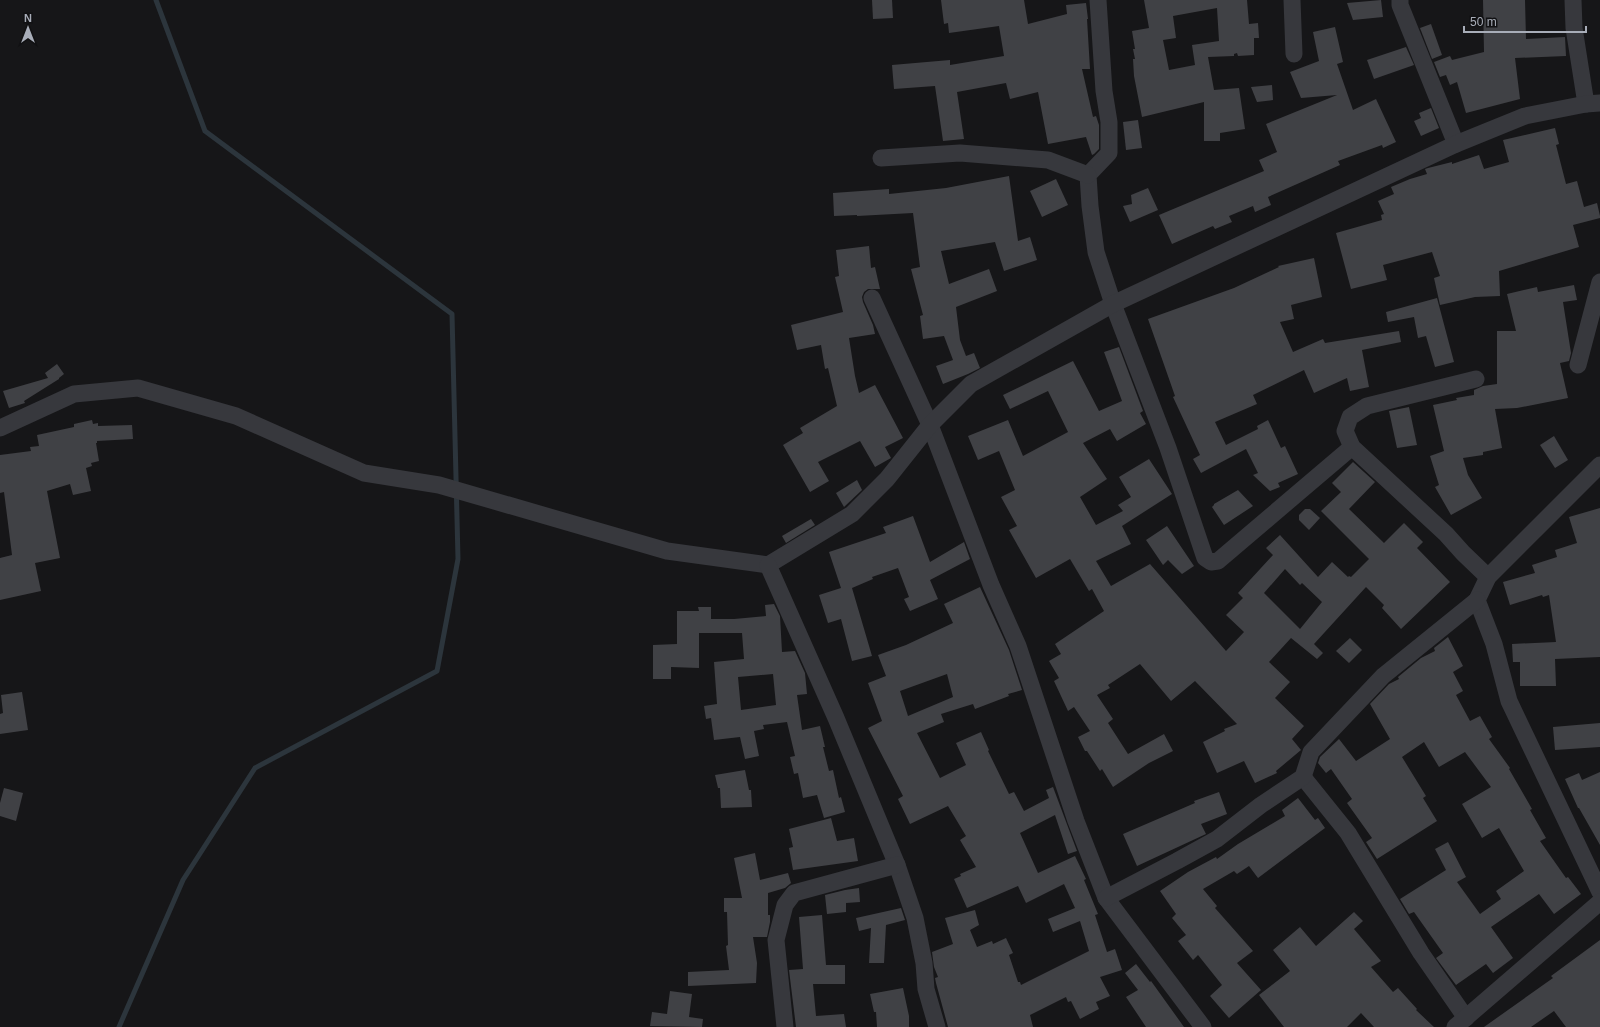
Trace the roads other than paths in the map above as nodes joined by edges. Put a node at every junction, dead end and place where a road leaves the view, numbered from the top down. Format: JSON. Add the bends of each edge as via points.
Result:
{"nodes":[{"id":1,"x":1098,"y":0,"type":"edge"},
{"id":2,"x":1292,"y":0,"type":"edge"},
{"id":3,"x":1400,"y":0,"type":"edge"},
{"id":4,"x":1573,"y":0,"type":"edge"},
{"id":5,"x":1294,"y":54,"type":"dead end"},
{"id":6,"x":1593,"y":104,"type":"edge"},
{"id":7,"x":1456,"y":144,"type":"junction"},
{"id":8,"x":881,"y":158,"type":"dead end"},
{"id":9,"x":1088,"y":175,"type":"junction"},
{"id":10,"x":1600,"y":282,"type":"edge"},
{"id":11,"x":872,"y":298,"type":"dead end"},
{"id":12,"x":1113,"y":304,"type":"junction"},
{"id":13,"x":1578,"y":365,"type":"dead end"},
{"id":14,"x":1476,"y":379,"type":"dead end"},
{"id":15,"x":930,"y":425,"type":"junction"},
{"id":16,"x":0,"y":428,"type":"edge"},
{"id":17,"x":1352,"y":447,"type":"junction"},
{"id":18,"x":1600,"y":465,"type":"edge"},
{"id":19,"x":768,"y":565,"type":"junction"},
{"id":20,"x":1488,"y":577,"type":"junction"},
{"id":21,"x":1478,"y":600,"type":"junction"},
{"id":22,"x":1303,"y":777,"type":"junction"},
{"id":23,"x":897,"y":865,"type":"junction"},
{"id":24,"x":1600,"y":892,"type":"edge"},
{"id":25,"x":1106,"y":898,"type":"junction"},
{"id":26,"x":1600,"y":902,"type":"edge"},
{"id":27,"x":1461,"y":1023,"type":"edge"},
{"id":28,"x":785,"y":1027,"type":"edge"},
{"id":29,"x":937,"y":1027,"type":"edge"},
{"id":30,"x":1204,"y":1027,"type":"edge"}],
"edges":[{"from":1,"to":9,"type":"street","via":[[1104,91],[1109,122],[1109,153]]},
{"from":2,"to":5,"type":"street"},
{"from":3,"to":7,"type":"street"},
{"from":4,"to":6,"type":"street","via":[[1574,28]]},
{"from":6,"to":7,"type":"street","via":[[1525,116]]},
{"from":7,"to":12,"type":"street"},
{"from":8,"to":9,"type":"street","via":[[960,153],[1041,159]]},
{"from":9,"to":12,"type":"street","via":[[1096,252]]},
{"from":10,"to":13,"type":"street"},
{"from":11,"to":15,"type":"street"},
{"from":12,"to":15,"type":"street","via":[[971,384]]},
{"from":12,"to":17,"type":"street","via":[[1168,448],[1205,558],[1211,562],[1218,561]]},
{"from":14,"to":17,"type":"street","via":[[1367,406],[1350,417],[1345,431]]},
{"from":15,"to":19,"type":"street","via":[[887,479],[852,514]]},
{"from":15,"to":25,"type":"street","via":[[991,585],[1018,646],[1076,821]]},
{"from":16,"to":19,"type":"street","via":[[74,394],[138,388],[236,416],[364,473],[439,484],[667,551]]},
{"from":17,"to":20,"type":"street","via":[[1446,534]]},
{"from":18,"to":20,"type":"street"},
{"from":19,"to":23,"type":"street","via":[[836,718]]},
{"from":20,"to":21,"type":"street"},
{"from":21,"to":22,"type":"street","via":[[1383,676],[1311,752]]},
{"from":21,"to":24,"type":"street","via":[[1494,644],[1509,701]]},
{"from":22,"to":25,"type":"street","via":[[1217,839]]},
{"from":22,"to":27,"type":"street","via":[[1348,834]]},
{"from":23,"to":28,"type":"street","via":[[794,893],[788,899],[776,940]]},
{"from":23,"to":29,"type":"street","via":[[915,918],[924,963],[926,989]]},
{"from":25,"to":30,"type":"street"},
{"from":26,"to":27,"type":"street"}]}
